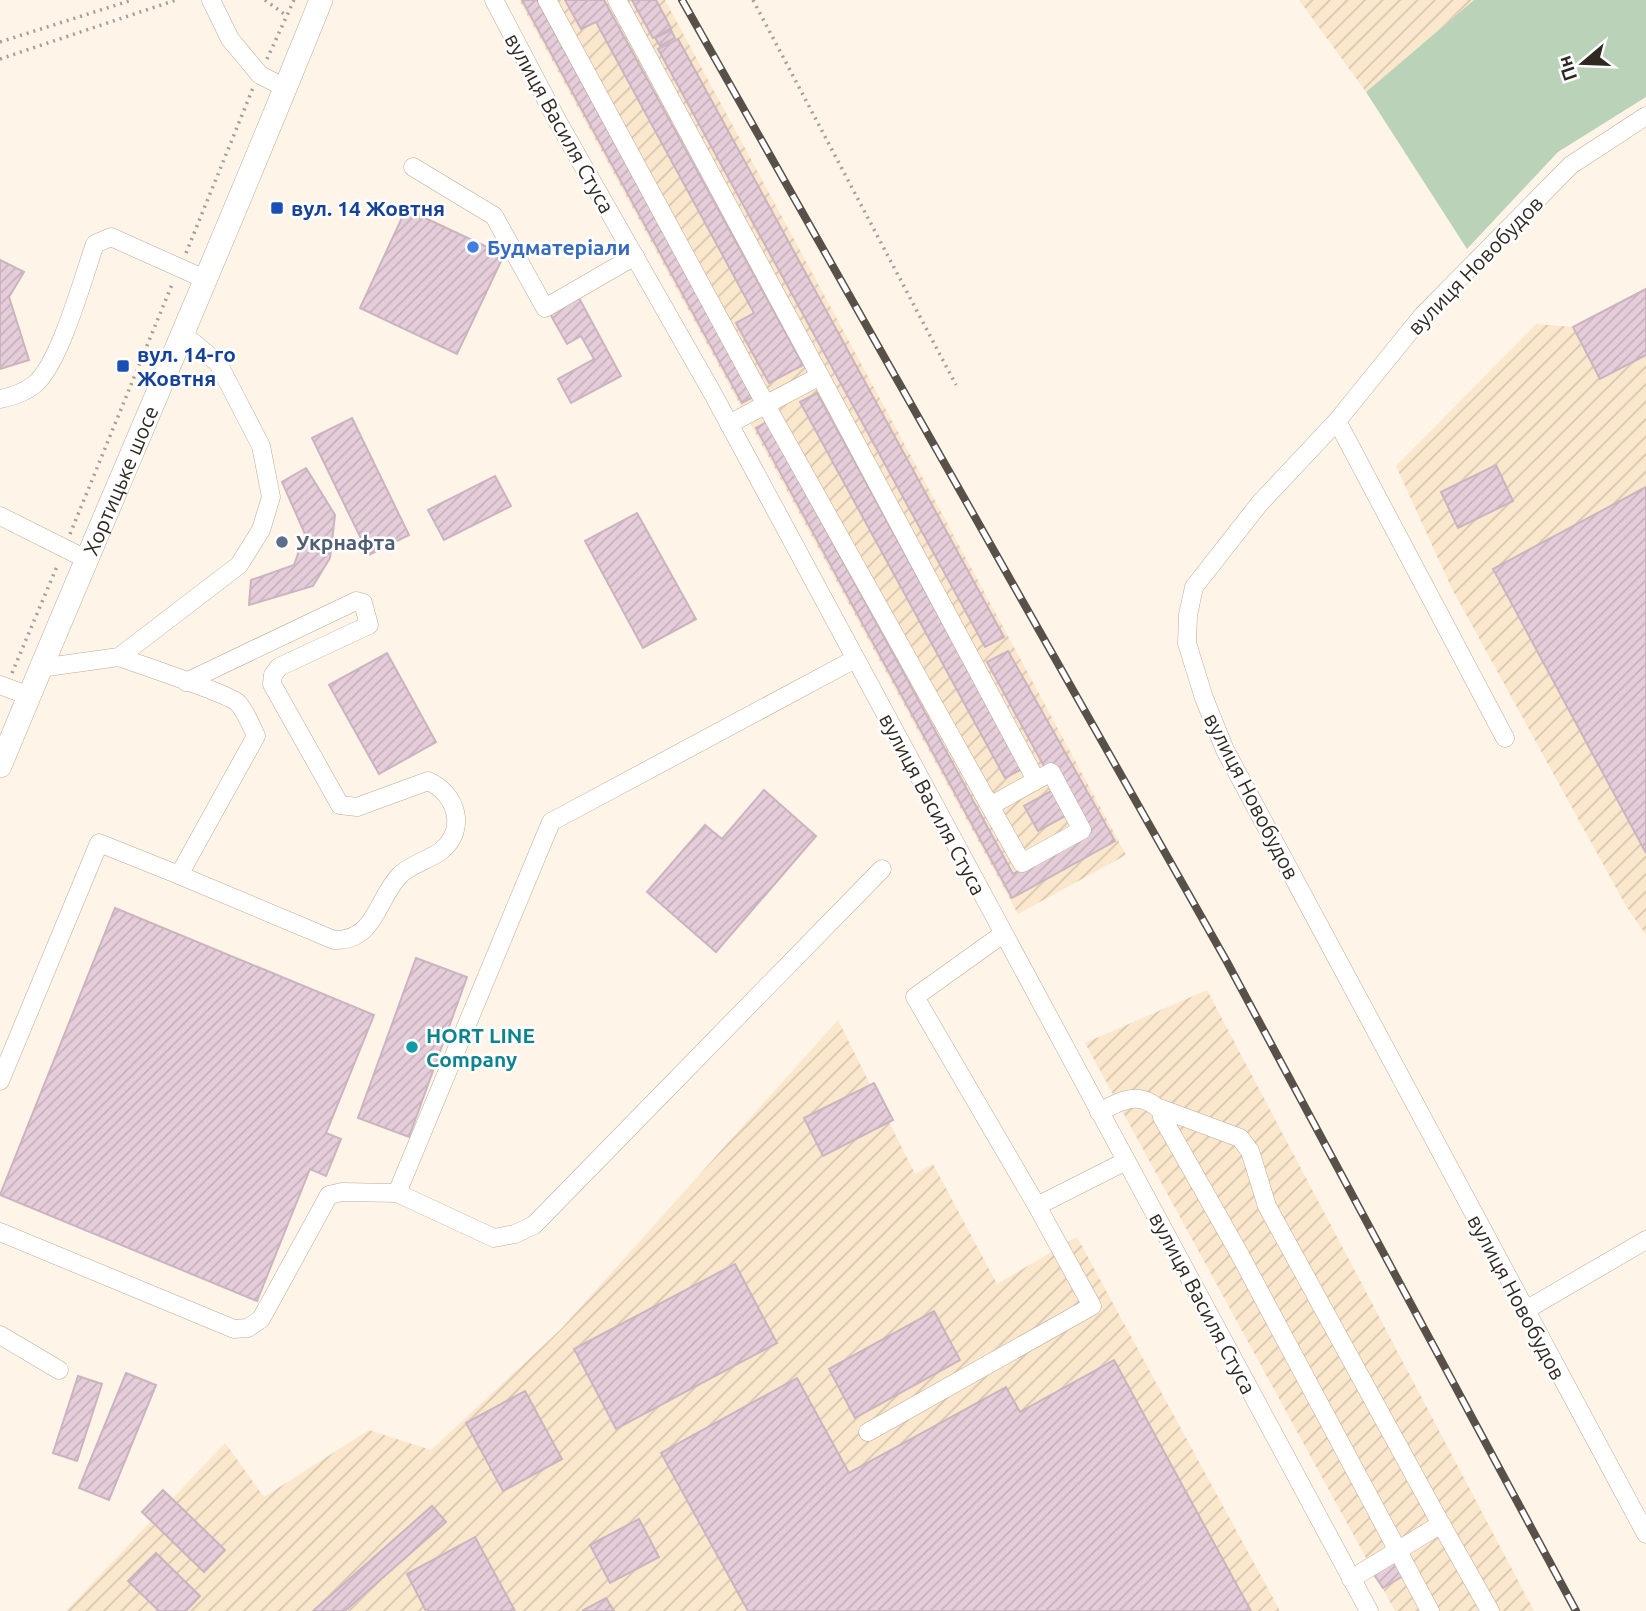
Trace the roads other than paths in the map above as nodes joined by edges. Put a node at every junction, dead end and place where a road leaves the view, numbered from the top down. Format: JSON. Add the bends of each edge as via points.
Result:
{"nodes":[{"id":1,"x":211,"y":0,"type":"edge"},
{"id":2,"x":321,"y":0,"type":"edge"},
{"id":3,"x":494,"y":0,"type":"edge"},
{"id":4,"x":547,"y":0,"type":"edge"},
{"id":5,"x":617,"y":0,"type":"edge"},
{"id":6,"x":285,"y":88,"type":"junction"},
{"id":7,"x":1646,"y":116,"type":"edge"},
{"id":8,"x":413,"y":167,"type":"dead end"},
{"id":9,"x":635,"y":257,"type":"junction"},
{"id":10,"x":207,"y":280,"type":"junction"},
{"id":11,"x":184,"y":335,"type":"junction"},
{"id":12,"x":820,"y":376,"type":"junction"},
{"id":13,"x":0,"y":399,"type":"edge"},
{"id":14,"x":766,"y":405,"type":"junction"},
{"id":15,"x":1337,"y":421,"type":"junction"},
{"id":16,"x":729,"y":424,"type":"junction"},
{"id":17,"x":0,"y":516,"type":"edge"},
{"id":18,"x":86,"y":559,"type":"junction"},
{"id":19,"x":119,"y":657,"type":"junction"},
{"id":20,"x":855,"y":659,"type":"junction"},
{"id":21,"x":40,"y":668,"type":"junction"},
{"id":22,"x":186,"y":682,"type":"junction"},
{"id":23,"x":3,"y":686,"type":"edge"},
{"id":24,"x":29,"y":695,"type":"junction"},
{"id":25,"x":1504,"y":738,"type":"dead end"},
{"id":26,"x":0,"y":766,"type":"edge"},
{"id":27,"x":1037,"y":780,"type":"junction"},
{"id":28,"x":990,"y":806,"type":"junction"},
{"id":29,"x":882,"y":869,"type":"dead end"},
{"id":30,"x":179,"y":875,"type":"junction"},
{"id":31,"x":1003,"y":934,"type":"junction"},
{"id":32,"x":0,"y":1080,"type":"edge"},
{"id":33,"x":1161,"y":1111,"type":"junction"},
{"id":34,"x":1099,"y":1112,"type":"junction"},
{"id":35,"x":1126,"y":1161,"type":"junction"},
{"id":36,"x":397,"y":1193,"type":"junction"},
{"id":37,"x":1038,"y":1206,"type":"junction"},
{"id":38,"x":0,"y":1232,"type":"edge"},
{"id":39,"x":1646,"y":1240,"type":"edge"},
{"id":40,"x":1524,"y":1311,"type":"junction"},
{"id":41,"x":0,"y":1335,"type":"edge"},
{"id":42,"x":59,"y":1370,"type":"dead end"},
{"id":43,"x":868,"y":1432,"type":"dead end"},
{"id":44,"x":1440,"y":1524,"type":"junction"},
{"id":45,"x":1646,"y":1534,"type":"edge"},
{"id":46,"x":1398,"y":1550,"type":"junction"},
{"id":47,"x":1351,"y":1579,"type":"junction"},
{"id":48,"x":1369,"y":1611,"type":"edge"},
{"id":49,"x":1430,"y":1611,"type":"edge"},
{"id":50,"x":1490,"y":1611,"type":"edge"}],
"edges":[{"from":1,"to":6,"type":"street","via":[[230,39],[260,75]]},
{"from":2,"to":6,"type":"main road","name":"Хортицьке шосе"},
{"from":3,"to":9,"type":"street","name":"вулиця Василя Стуса"},
{"from":4,"to":14,"type":"street"},
{"from":5,"to":12,"type":"street"},
{"from":6,"to":10,"type":"main road","name":"Хортицьке шосе"},
{"from":7,"to":15,"type":"street","name":"вулиця Новобудов","via":[[1571,165],[1423,315]]},
{"from":8,"to":9,"type":"street","via":[[494,216],[545,308]]},
{"from":9,"to":16,"type":"street","name":"вулиця Василя Стуса"},
{"from":10,"to":11,"type":"main road","name":"Хортицьке шосе"},
{"from":10,"to":13,"type":"street","via":[[111,237],[95,244],[51,365],[36,384]]},
{"from":11,"to":18,"type":"main road","name":"Хортицьке шосе"},
{"from":11,"to":19,"type":"street","via":[[218,363],[261,446],[271,498],[261,530],[239,565]]},
{"from":12,"to":14,"type":"street"},
{"from":12,"to":27,"type":"street"},
{"from":14,"to":16,"type":"street"},
{"from":14,"to":28,"type":"street"},
{"from":15,"to":25,"type":"street"},
{"from":15,"to":40,"type":"street","name":"вулиця Новобудов","via":[[1260,503],[1194,587],[1187,643],[1225,750]]},
{"from":16,"to":20,"type":"street","name":"вулиця Василя Стуса"},
{"from":17,"to":18,"type":"street"},
{"from":18,"to":21,"type":"main road","name":"Хортицьке шосе"},
{"from":19,"to":21,"type":"street"},
{"from":19,"to":22,"type":"street"},
{"from":20,"to":31,"type":"street","name":"вулиця Василя Стуса"},
{"from":20,"to":36,"type":"street","via":[[551,822]]},
{"from":21,"to":24,"type":"main road","name":"Хортицьке шосе"},
{"from":22,"to":30,"type":"street","via":[[236,701],[256,736]]},
{"from":22,"to":30,"type":"street","via":[[361,601],[369,625],[279,667],[272,684],[340,805],[357,807],[428,781],[449,794],[458,814],[444,848],[400,874],[362,934],[349,941],[334,940]]},
{"from":23,"to":24,"type":"street"},
{"from":24,"to":26,"type":"main road","name":"Хортицьке шосе"},
{"from":27,"to":28,"type":"street"},
{"from":27,"to":28,"type":"street","via":[[1051,772],[1082,830],[1022,863]]},
{"from":29,"to":36,"type":"street","via":[[534,1225],[494,1238]]},
{"from":30,"to":32,"type":"street","via":[[99,843]]},
{"from":31,"to":34,"type":"street","name":"вулиця Василя Стуса"},
{"from":31,"to":37,"type":"street","via":[[915,997]]},
{"from":33,"to":34,"type":"street","via":[[1134,1097]]},
{"from":33,"to":44,"type":"street","via":[[1167,1109],[1240,1138],[1250,1151],[1267,1206]]},
{"from":33,"to":46,"type":"street"},
{"from":34,"to":35,"type":"street","name":"вулиця Василя Стуса"},
{"from":35,"to":37,"type":"street"},
{"from":35,"to":47,"type":"street","name":"вулиця Василя Стуса"},
{"from":36,"to":38,"type":"street","via":[[329,1195],[261,1319],[242,1330]]},
{"from":37,"to":43,"type":"street","via":[[1092,1306]]},
{"from":39,"to":40,"type":"street"},
{"from":40,"to":45,"type":"street","name":"вулиця Новобудов"},
{"from":41,"to":42,"type":"street"},
{"from":44,"to":46,"type":"street"},
{"from":44,"to":50,"type":"street"},
{"from":46,"to":47,"type":"street"},
{"from":46,"to":49,"type":"street"},
{"from":47,"to":48,"type":"street","name":"вулиця Василя Стуса"}]}
